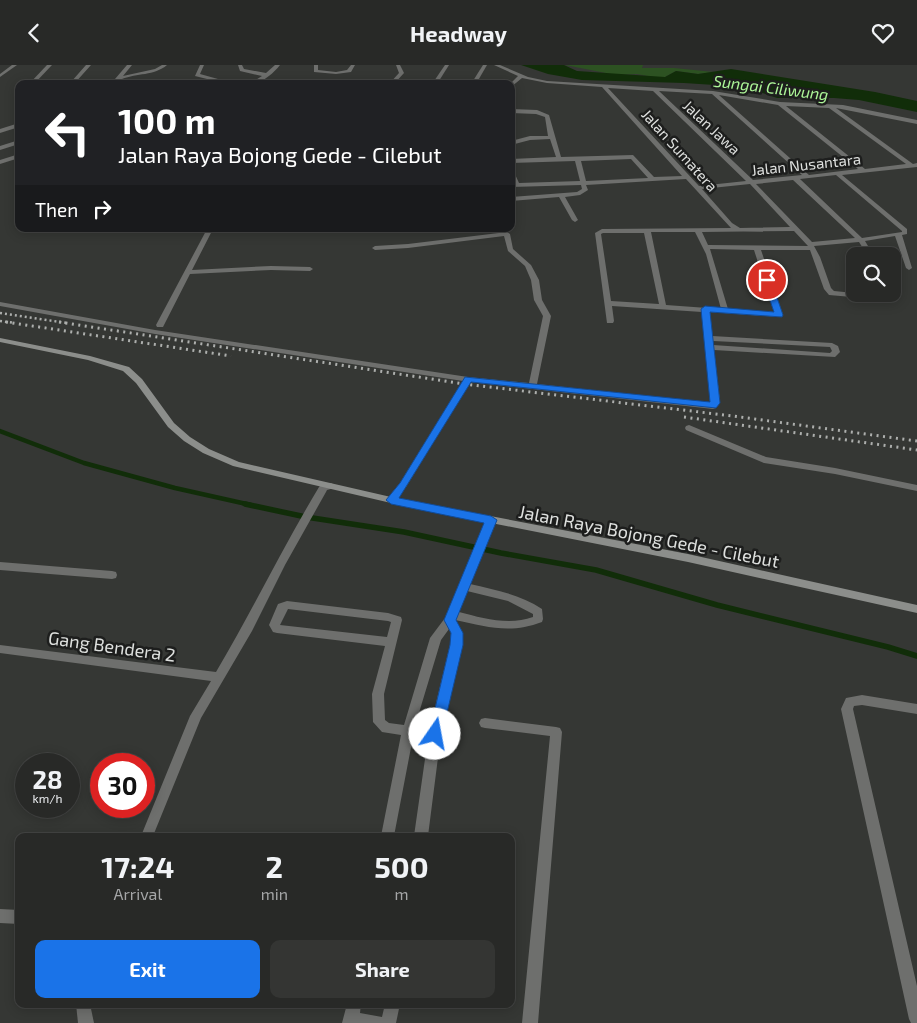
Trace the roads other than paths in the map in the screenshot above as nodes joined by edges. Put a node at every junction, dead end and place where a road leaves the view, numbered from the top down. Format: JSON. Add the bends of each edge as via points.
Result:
{"nodes":[{"id":1,"x":15,"y":65,"type":"edge"},
{"id":2,"x":50,"y":65,"type":"edge"},
{"id":3,"x":89,"y":65,"type":"edge"},
{"id":4,"x":130,"y":65,"type":"edge"},
{"id":5,"x":165,"y":65,"type":"edge"},
{"id":6,"x":202,"y":65,"type":"edge"},
{"id":7,"x":240,"y":65,"type":"edge"},
{"id":8,"x":278,"y":65,"type":"edge"},
{"id":9,"x":316,"y":65,"type":"edge"},
{"id":10,"x":353,"y":65,"type":"edge"},
{"id":11,"x":398,"y":65,"type":"edge"},
{"id":12,"x":447,"y":65,"type":"edge"},
{"id":13,"x":485,"y":65,"type":"edge"},
{"id":14,"x":496,"y":65,"type":"edge"},
{"id":15,"x":267,"y":75,"type":"junction"},
{"id":16,"x":0,"y":76,"type":"edge"},
{"id":17,"x":521,"y":76,"type":"junction"},
{"id":18,"x":120,"y":78,"type":"junction"},
{"id":19,"x":34,"y":80,"type":"edge"},
{"id":20,"x":75,"y":80,"type":"edge"},
{"id":21,"x":115,"y":80,"type":"edge"},
{"id":22,"x":218,"y":80,"type":"edge"},
{"id":23,"x":258,"y":80,"type":"edge"},
{"id":24,"x":395,"y":80,"type":"edge"},
{"id":25,"x":437,"y":80,"type":"edge"},
{"id":26,"x":476,"y":80,"type":"edge"},
{"id":27,"x":515,"y":82,"type":"edge"},
{"id":28,"x":604,"y":86,"type":"junction"},
{"id":29,"x":654,"y":89,"type":"junction"},
{"id":30,"x":713,"y":93,"type":"junction"},
{"id":31,"x":780,"y":105,"type":"junction"},
{"id":32,"x":830,"y":106,"type":"junction"},
{"id":33,"x":515,"y":111,"type":"edge"},
{"id":34,"x":904,"y":119,"type":"junction"},
{"id":35,"x":917,"y":122,"type":"edge"},
{"id":36,"x":15,"y":126,"type":"edge"},
{"id":37,"x":8,"y":128,"type":"junction"},
{"id":38,"x":917,"y":128,"type":"edge"},
{"id":39,"x":0,"y":131,"type":"edge"},
{"id":40,"x":15,"y":131,"type":"edge"},
{"id":41,"x":552,"y":137,"type":"junction"},
{"id":42,"x":515,"y":142,"type":"edge"},
{"id":43,"x":15,"y":143,"type":"edge"},
{"id":44,"x":0,"y":148,"type":"edge"},
{"id":45,"x":15,"y":158,"type":"edge"},
{"id":46,"x":559,"y":158,"type":"junction"},
{"id":47,"x":578,"y":159,"type":"junction"},
{"id":48,"x":515,"y":161,"type":"edge"},
{"id":49,"x":0,"y":162,"type":"edge"},
{"id":50,"x":914,"y":165,"type":"edge"},
{"id":51,"x":864,"y":171,"type":"junction"},
{"id":52,"x":838,"y":175,"type":"junction"},
{"id":53,"x":688,"y":177,"type":"junction"},
{"id":54,"x":808,"y":177,"type":"junction"},
{"id":55,"x":795,"y":178,"type":"junction"},
{"id":56,"x":652,"y":179,"type":"junction"},
{"id":57,"x":583,"y":183,"type":"junction"},
{"id":58,"x":752,"y":183,"type":"junction"},
{"id":59,"x":515,"y":185,"type":"edge"},
{"id":60,"x":697,"y":188,"type":"junction"},
{"id":61,"x":561,"y":196,"type":"junction"},
{"id":62,"x":515,"y":199,"type":"edge"},
{"id":63,"x":575,"y":220,"type":"dead end"},
{"id":64,"x":738,"y":229,"type":"junction"},
{"id":65,"x":796,"y":229,"type":"junction"},
{"id":66,"x":648,"y":231,"type":"junction"},
{"id":67,"x":698,"y":231,"type":"junction"},
{"id":68,"x":208,"y":232,"type":"edge"},
{"id":69,"x":499,"y":232,"type":"edge"},
{"id":70,"x":506,"y":232,"type":"edge"},
{"id":71,"x":898,"y":234,"type":"junction"},
{"id":72,"x":861,"y":240,"type":"junction"},
{"id":73,"x":812,"y":246,"type":"junction"},
{"id":74,"x":707,"y":247,"type":"junction"},
{"id":75,"x":865,"y":247,"type":"edge"},
{"id":76,"x":375,"y":248,"type":"dead end"},
{"id":77,"x":757,"y":249,"type":"junction"},
{"id":78,"x":909,"y":268,"type":"dead end"},
{"id":79,"x":310,"y":269,"type":"dead end"},
{"id":80,"x":187,"y":272,"type":"junction"},
{"id":81,"x":846,"y":296,"type":"edge"},
{"id":82,"x":607,"y":303,"type":"junction"},
{"id":83,"x":0,"y":304,"type":"edge"},
{"id":84,"x":663,"y":306,"type":"junction"},
{"id":85,"x":705,"y":309,"type":"junction"},
{"id":86,"x":725,"y":311,"type":"junction"},
{"id":87,"x":610,"y":321,"type":"dead end"},
{"id":88,"x":160,"y":325,"type":"dead end"},
{"id":89,"x":0,"y":340,"type":"edge"},
{"id":90,"x":710,"y":343,"type":"junction"},
{"id":91,"x":468,"y":379,"type":"junction"},
{"id":92,"x":533,"y":386,"type":"junction"},
{"id":93,"x":690,"y":428,"type":"dead end"},
{"id":94,"x":331,"y":486,"type":"junction"},
{"id":95,"x":917,"y":488,"type":"edge"},
{"id":96,"x":391,"y":500,"type":"junction"},
{"id":97,"x":489,"y":523,"type":"junction"},
{"id":98,"x":0,"y":566,"type":"edge"},
{"id":99,"x":112,"y":575,"type":"dead end"},
{"id":100,"x":463,"y":587,"type":"junction"},
{"id":101,"x":917,"y":609,"type":"edge"},
{"id":102,"x":451,"y":617,"type":"junction"},
{"id":103,"x":390,"y":643,"type":"junction"},
{"id":104,"x":0,"y":649,"type":"edge"},
{"id":105,"x":219,"y":677,"type":"junction"},
{"id":106,"x":917,"y":709,"type":"edge"},
{"id":107,"x":485,"y":723,"type":"dead end"},
{"id":108,"x":408,"y":730,"type":"junction"},
{"id":109,"x":435,"y":734,"type":"junction"},
{"id":110,"x":148,"y":833,"type":"edge"},
{"id":111,"x":388,"y":833,"type":"edge"},
{"id":112,"x":422,"y":833,"type":"edge"},
{"id":113,"x":0,"y":916,"type":"edge"},
{"id":114,"x":15,"y":917,"type":"edge"},
{"id":115,"x":84,"y":1008,"type":"edge"},
{"id":116,"x":353,"y":1008,"type":"edge"},
{"id":117,"x":391,"y":1008,"type":"edge"},
{"id":118,"x":917,"y":1019,"type":"edge"},
{"id":119,"x":350,"y":1021,"type":"edge"},
{"id":120,"x":86,"y":1023,"type":"edge"},
{"id":121,"x":377,"y":1023,"type":"edge"},
{"id":122,"x":388,"y":1023,"type":"edge"},
{"id":123,"x":530,"y":1023,"type":"edge"}],
"edges":[{"from":1,"to":16,"type":"street"},
{"from":2,"to":19,"type":"street"},
{"from":3,"to":20,"type":"street"},
{"from":4,"to":18,"type":"street"},
{"from":5,"to":18,"type":"street","via":[[157,70]]},
{"from":6,"to":22,"type":"street","via":[[197,75]]},
{"from":7,"to":15,"type":"street","via":[[242,70]]},
{"from":8,"to":15,"type":"street"},
{"from":9,"to":10,"type":"street","via":[[316,71],[336,73],[349,71]]},
{"from":11,"to":24,"type":"street","via":[[402,73]]},
{"from":12,"to":25,"type":"street"},
{"from":13,"to":26,"type":"street"},
{"from":14,"to":17,"type":"street"},
{"from":15,"to":23,"type":"street"},
{"from":17,"to":27,"type":"street"},
{"from":17,"to":28,"type":"street","via":[[546,82]]},
{"from":18,"to":21,"type":"street"},
{"from":28,"to":29,"type":"street"},
{"from":28,"to":53,"type":"street","name":"Jalan Sumatera"},
{"from":29,"to":30,"type":"street"},
{"from":29,"to":58,"type":"street","name":"Jalan Jawa"},
{"from":30,"to":31,"type":"street"},
{"from":30,"to":54,"type":"street"},
{"from":31,"to":32,"type":"street"},
{"from":31,"to":51,"type":"street"},
{"from":32,"to":34,"type":"street"},
{"from":32,"to":50,"type":"street"},
{"from":33,"to":41,"type":"street","via":[[547,116]]},
{"from":34,"to":35,"type":"street"},
{"from":34,"to":38,"type":"street"},
{"from":36,"to":37,"type":"street"},
{"from":37,"to":39,"type":"street"},
{"from":37,"to":40,"type":"street"},
{"from":41,"to":42,"type":"street"},
{"from":41,"to":46,"type":"street"},
{"from":43,"to":44,"type":"street"},
{"from":45,"to":49,"type":"street"},
{"from":46,"to":47,"type":"street"},
{"from":46,"to":48,"type":"street"},
{"from":47,"to":56,"type":"street","via":[[633,157]]},
{"from":47,"to":57,"type":"street"},
{"from":50,"to":51,"type":"street","name":"Jalan Nusantara"},
{"from":51,"to":52,"type":"street","name":"Jalan Nusantara"},
{"from":52,"to":54,"type":"street","name":"Jalan Nusantara"},
{"from":52,"to":71,"type":"street","via":[[905,230],[905,233]]},
{"from":53,"to":56,"type":"street"},
{"from":53,"to":60,"type":"street","name":"Jalan Sumatera"},
{"from":54,"to":55,"type":"street","name":"Jalan Nusantara"},
{"from":55,"to":58,"type":"street","name":"Jalan Nusantara"},
{"from":55,"to":72,"type":"street"},
{"from":56,"to":57,"type":"street"},
{"from":57,"to":59,"type":"street"},
{"from":57,"to":61,"type":"street","via":[[585,190],[582,193]]},
{"from":58,"to":60,"type":"street","name":"Jalan Nusantara"},
{"from":58,"to":65,"type":"street","name":"Jalan Jawa"},
{"from":60,"to":64,"type":"street","name":"Jalan Sumatera"},
{"from":61,"to":62,"type":"street"},
{"from":61,"to":63,"type":"street"},
{"from":64,"to":65,"type":"street"},
{"from":64,"to":67,"type":"street"},
{"from":65,"to":73,"type":"street","name":"Jalan Jawa"},
{"from":66,"to":67,"type":"street"},
{"from":66,"to":82,"type":"street","via":[[598,233]]},
{"from":66,"to":84,"type":"street"},
{"from":67,"to":74,"type":"street"},
{"from":68,"to":80,"type":"street"},
{"from":69,"to":76,"type":"street"},
{"from":70,"to":92,"type":"street","via":[[510,250],[528,265],[535,280],[538,300],[547,316]]},
{"from":71,"to":72,"type":"street"},
{"from":71,"to":78,"type":"street"},
{"from":72,"to":73,"type":"street"},
{"from":72,"to":75,"type":"street"},
{"from":73,"to":77,"type":"street"},
{"from":73,"to":81,"type":"street","via":[[828,289]]},
{"from":74,"to":77,"type":"street"},
{"from":74,"to":86,"type":"street"},
{"from":77,"to":86,"type":"street","via":[[779,315]]},
{"from":79,"to":80,"type":"street"},
{"from":80,"to":88,"type":"street"},
{"from":82,"to":84,"type":"street"},
{"from":82,"to":87,"type":"street"},
{"from":83,"to":91,"type":"street","via":[[155,332]]},
{"from":84,"to":85,"type":"street"},
{"from":85,"to":86,"type":"street"},
{"from":85,"to":90,"type":"street"},
{"from":89,"to":94,"type":"main road","name":"Jalan Raya Bojong Gede - Cilebut","via":[[90,358],[126,369],[139,381],[171,425],[206,451],[236,464]]},
{"from":90,"to":90,"type":"street","via":[[832,355],[836,352],[832,345]]},
{"from":90,"to":92,"type":"street","via":[[716,403],[713,406]]},
{"from":91,"to":92,"type":"street"},
{"from":91,"to":96,"type":"street"},
{"from":93,"to":95,"type":"street","via":[[764,460]]},
{"from":94,"to":96,"type":"main road","name":"Jalan Raya Bojong Gede - Cilebut"},
{"from":94,"to":105,"type":"street","via":[[323,488]]},
{"from":96,"to":97,"type":"main road","name":"Jalan Raya Bojong Gede - Cilebut"},
{"from":97,"to":100,"type":"street"},
{"from":97,"to":101,"type":"main road","name":"Jalan Raya Bojong Gede - Cilebut","via":[[688,558]]},
{"from":98,"to":99,"type":"street"},
{"from":100,"to":102,"type":"street"},
{"from":100,"to":102,"type":"street","via":[[529,605],[538,612],[538,619],[515,625]]},
{"from":102,"to":108,"type":"street","via":[[436,638]]},
{"from":102,"to":109,"type":"street","via":[[457,633],[456,645]]},
{"from":103,"to":103,"type":"street","via":[[277,629],[274,625],[284,606],[388,617],[397,620]]},
{"from":103,"to":108,"type":"street","via":[[378,694],[379,722],[386,728]]},
{"from":104,"to":105,"type":"street","name":"Gang Bendera 2"},
{"from":105,"to":110,"type":"street","via":[[196,716]]},
{"from":106,"to":118,"type":"street","via":[[862,700],[850,702],[847,709]]},
{"from":107,"to":123,"type":"street","via":[[556,732]]},
{"from":108,"to":109,"type":"street"},
{"from":108,"to":111,"type":"street"},
{"from":109,"to":112,"type":"street"},
{"from":113,"to":114,"type":"street"},
{"from":115,"to":120,"type":"street"},
{"from":116,"to":119,"type":"street"},
{"from":117,"to":122,"type":"street"},
{"from":119,"to":121,"type":"street"}]}
